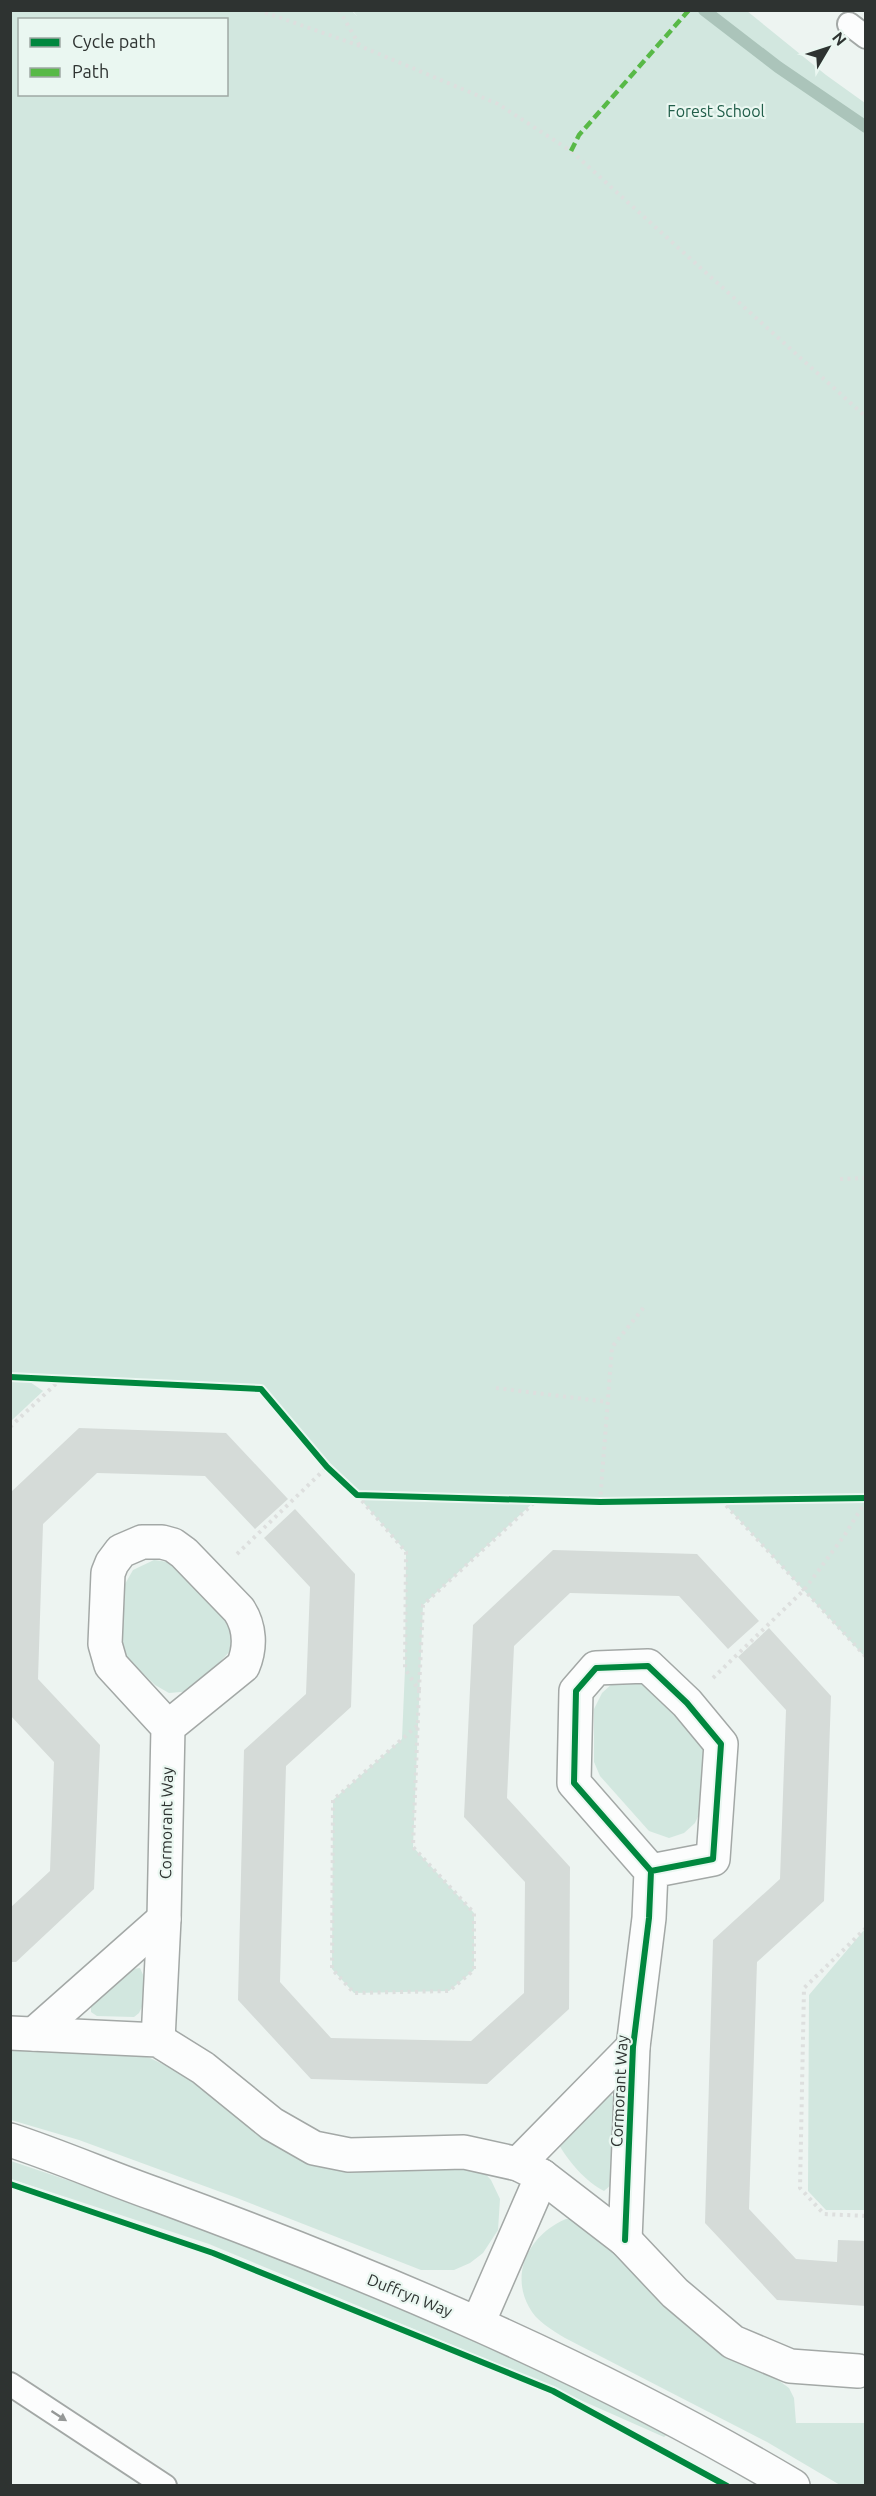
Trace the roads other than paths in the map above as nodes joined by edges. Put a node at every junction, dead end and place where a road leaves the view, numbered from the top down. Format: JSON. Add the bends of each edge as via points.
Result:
{"nodes":[{"id":1,"x":168,"y":1727,"type":"junction"},
{"id":2,"x":651,"y":1872,"type":"junction"},
{"id":3,"x":164,"y":1919,"type":"junction"},
{"id":4,"x":22,"y":2033,"type":"edge"},
{"id":5,"x":158,"y":2040,"type":"junction"},
{"id":6,"x":633,"y":2047,"type":"junction"},
{"id":7,"x":10,"y":2140,"type":"edge"},
{"id":8,"x":530,"y":2170,"type":"junction"},
{"id":9,"x":625,"y":2240,"type":"junction"},
{"id":10,"x":478,"y":2323,"type":"junction"},
{"id":11,"x":858,"y":2371,"type":"dead end"},
{"id":12,"x":10,"y":2384,"type":"edge"},
{"id":13,"x":165,"y":2486,"type":"edge"},
{"id":14,"x":793,"y":2486,"type":"edge"}],
"edges":[{"from":1,"to":1,"type":"street","via":[[111,1665],[105,1644],[108,1573],[121,1551],[142,1542],[162,1542],[184,1553],[245,1619],[248,1633],[248,1654],[243,1666]]},
{"from":1,"to":3,"type":"street","name":"Cormorant Way"},
{"from":2,"to":2,"type":"street","via":[[713,1859],[721,1744],[687,1703],[648,1666],[596,1668],[576,1691],[574,1783]]},
{"from":2,"to":6,"type":"street","name":"Cormorant Way"},
{"from":3,"to":4,"type":"street"},
{"from":3,"to":5,"type":"street","name":"Cormorant Way"},
{"from":4,"to":5,"type":"street"},
{"from":5,"to":8,"type":"street","via":[[203,2068],[272,2124],[314,2148],[349,2155],[464,2152]]},
{"from":6,"to":8,"type":"street","name":"Cormorant Way"},
{"from":6,"to":9,"type":"street","name":"Cormorant Way"},
{"from":7,"to":10,"type":"street","name":"Duffryn Way","via":[[258,2232]]},
{"from":8,"to":9,"type":"street"},
{"from":8,"to":10,"type":"street","name":"Cormorant Way"},
{"from":9,"to":11,"type":"street","via":[[701,2318],[733,2342],[790,2366]]},
{"from":10,"to":14,"type":"street","name":"Duffryn Way","via":[[716,2440]]},
{"from":12,"to":13,"type":"lane","one_way":true}]}
